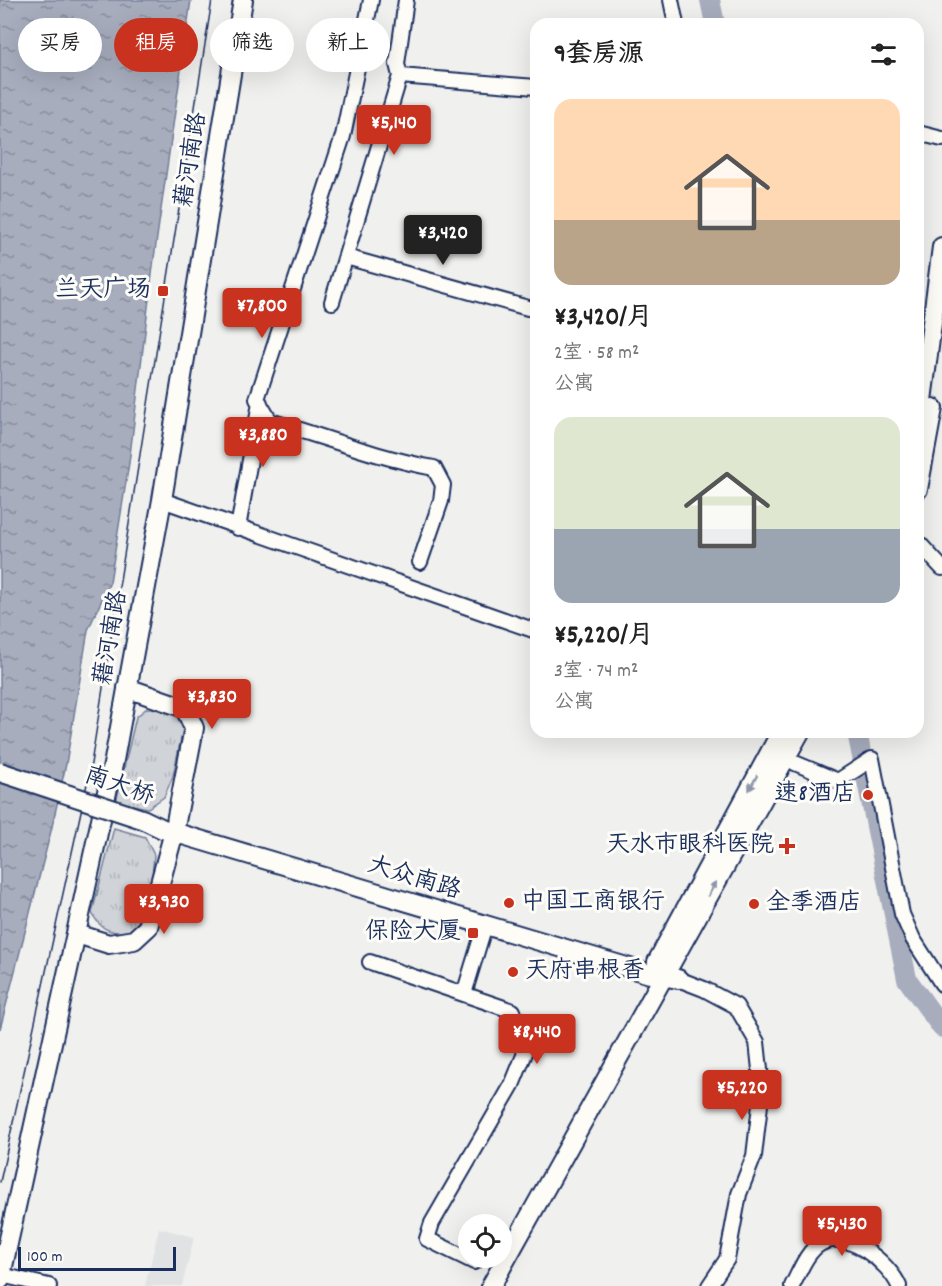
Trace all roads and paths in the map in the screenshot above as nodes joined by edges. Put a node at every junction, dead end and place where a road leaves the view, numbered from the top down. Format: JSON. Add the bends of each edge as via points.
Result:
{"nodes":[{"id":1,"x":243,"y":0,"type":"edge"},
{"id":2,"x":371,"y":0,"type":"edge"},
{"id":3,"x":406,"y":0,"type":"edge"},
{"id":4,"x":671,"y":0,"type":"edge"},
{"id":5,"x":675,"y":18,"type":"edge"},
{"id":6,"x":400,"y":76,"type":"junction"},
{"id":7,"x":530,"y":87,"type":"edge"},
{"id":8,"x":924,"y":134,"type":"edge"},
{"id":9,"x":942,"y":139,"type":"edge"},
{"id":10,"x":942,"y":247,"type":"edge"},
{"id":11,"x":346,"y":257,"type":"junction"},
{"id":12,"x":332,"y":302,"type":"dead end"},
{"id":13,"x":530,"y":308,"type":"edge"},
{"id":14,"x":942,"y":328,"type":"edge"},
{"id":15,"x":924,"y":385,"type":"edge"},
{"id":16,"x":260,"y":403,"type":"junction"},
{"id":17,"x":924,"y":463,"type":"edge"},
{"id":18,"x":162,"y":500,"type":"junction"},
{"id":19,"x":238,"y":528,"type":"junction"},
{"id":20,"x":924,"y":548,"type":"edge"},
{"id":21,"x":420,"y":562,"type":"dead end"},
{"id":22,"x":942,"y":568,"type":"edge"},
{"id":23,"x":530,"y":629,"type":"edge"},
{"id":24,"x":127,"y":688,"type":"junction"},
{"id":25,"x":778,"y":738,"type":"edge"},
{"id":26,"x":797,"y":738,"type":"edge"},
{"id":27,"x":795,"y":763,"type":"dead end"},
{"id":28,"x":0,"y":772,"type":"edge"},
{"id":29,"x":0,"y":781,"type":"edge"},
{"id":30,"x":168,"y":831,"type":"junction"},
{"id":31,"x":485,"y":925,"type":"junction"},
{"id":32,"x":77,"y":934,"type":"junction"},
{"id":33,"x":370,"y":962,"type":"dead end"},
{"id":34,"x":664,"y":977,"type":"junction"},
{"id":35,"x":942,"y":984,"type":"edge"},
{"id":36,"x":464,"y":994,"type":"junction"},
{"id":37,"x":512,"y":1226,"type":"edge"},
{"id":38,"x":458,"y":1254,"type":"edge"},
{"id":39,"x":488,"y":1268,"type":"edge"},
{"id":40,"x":1,"y":1278,"type":"edge"},
{"id":41,"x":49,"y":1286,"type":"edge"},
{"id":42,"x":478,"y":1286,"type":"edge"},
{"id":43,"x":491,"y":1286,"type":"edge"},
{"id":44,"x":709,"y":1286,"type":"edge"},
{"id":45,"x":792,"y":1286,"type":"edge"},
{"id":46,"x":899,"y":1286,"type":"edge"}],
"edges":[{"from":1,"to":18,"type":"main road","name":"藉河南路"},
{"from":2,"to":16,"type":"street","via":[[343,136],[257,399]]},
{"from":3,"to":6,"type":"street","via":[[397,64]]},
{"from":4,"to":5,"type":"street"},
{"from":6,"to":7,"type":"street"},
{"from":6,"to":11,"type":"street"},
{"from":8,"to":9,"type":"street"},
{"from":10,"to":15,"type":"main road"},
{"from":11,"to":12,"type":"street"},
{"from":11,"to":13,"type":"street"},
{"from":14,"to":17,"type":"main road"},
{"from":16,"to":19,"type":"street"},
{"from":16,"to":21,"type":"street","via":[[270,421],[392,461],[434,468],[443,485],[441,501]]},
{"from":18,"to":19,"type":"street"},
{"from":18,"to":24,"type":"main road","name":"藉河南路"},
{"from":19,"to":23,"type":"street"},
{"from":20,"to":22,"type":"street"},
{"from":24,"to":30,"type":"main road","via":[[185,708],[194,728]]},
{"from":24,"to":32,"type":"main road","name":"藉河南路"},
{"from":25,"to":34,"type":"main road","one_way":true},
{"from":34,"to":26,"type":"main road","one_way":true},
{"from":27,"to":35,"type":"street","via":[[838,781],[869,762],[902,914]]},
{"from":28,"to":30,"type":"main road","name":"南大桥","bridge":true},
{"from":29,"to":30,"type":"main road","name":"南大桥","bridge":true},
{"from":30,"to":31,"type":"main road","name":"大众南路"},
{"from":30,"to":32,"type":"main road","via":[[148,927],[134,940],[109,944]]},
{"from":31,"to":34,"type":"main road","name":"大众南路"},
{"from":31,"to":36,"type":"street"},
{"from":32,"to":40,"type":"main road","name":"藉河南路"},
{"from":33,"to":36,"type":"street"},
{"from":34,"to":37,"type":"main road"},
{"from":34,"to":43,"type":"main road"},
{"from":34,"to":44,"type":"street","via":[[704,989],[736,1006],[757,1042],[762,1088],[754,1156],[739,1194],[727,1258]]},
{"from":36,"to":38,"type":"street","via":[[513,1011],[525,1053],[512,1084],[432,1223],[427,1239]]},
{"from":39,"to":42,"type":"main road"},
{"from":40,"to":41,"type":"street"},
{"from":45,"to":46,"type":"street","via":[[812,1250],[839,1240],[880,1259]]}]}
